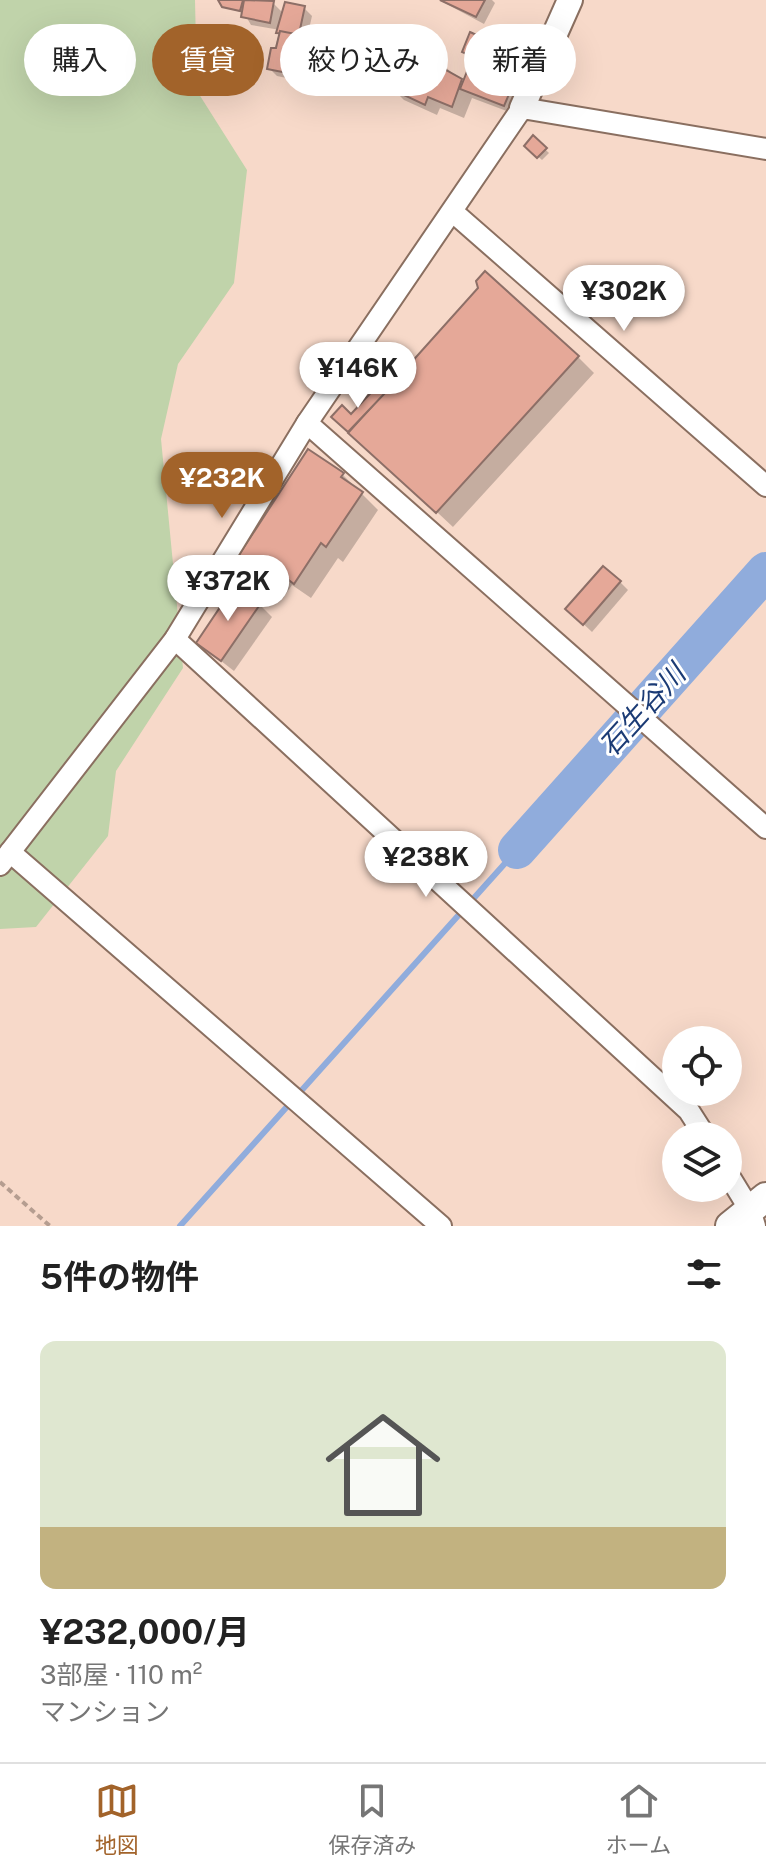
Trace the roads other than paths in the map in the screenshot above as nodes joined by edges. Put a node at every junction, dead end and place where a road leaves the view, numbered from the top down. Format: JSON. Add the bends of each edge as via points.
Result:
{"nodes":[{"id":1,"x":570,"y":0,"type":"edge"},
{"id":2,"x":522,"y":108,"type":"junction"},
{"id":3,"x":766,"y":149,"type":"edge"},
{"id":4,"x":453,"y":212,"type":"junction"},
{"id":5,"x":307,"y":423,"type":"junction"},
{"id":6,"x":766,"y":486,"type":"edge"},
{"id":7,"x":175,"y":639,"type":"junction"},
{"id":8,"x":766,"y":828,"type":"edge"},
{"id":9,"x":5,"y":858,"type":"edge"},
{"id":10,"x":696,"y":1122,"type":"edge"},
{"id":11,"x":441,"y":1226,"type":"edge"}],
"edges":[{"from":1,"to":2,"type":"street"},
{"from":2,"to":3,"type":"street"},
{"from":2,"to":4,"type":"street"},
{"from":4,"to":5,"type":"street"},
{"from":4,"to":6,"type":"street"},
{"from":5,"to":7,"type":"street"},
{"from":5,"to":8,"type":"street"},
{"from":7,"to":9,"type":"street"},
{"from":7,"to":10,"type":"street"},
{"from":9,"to":11,"type":"street"}]}
